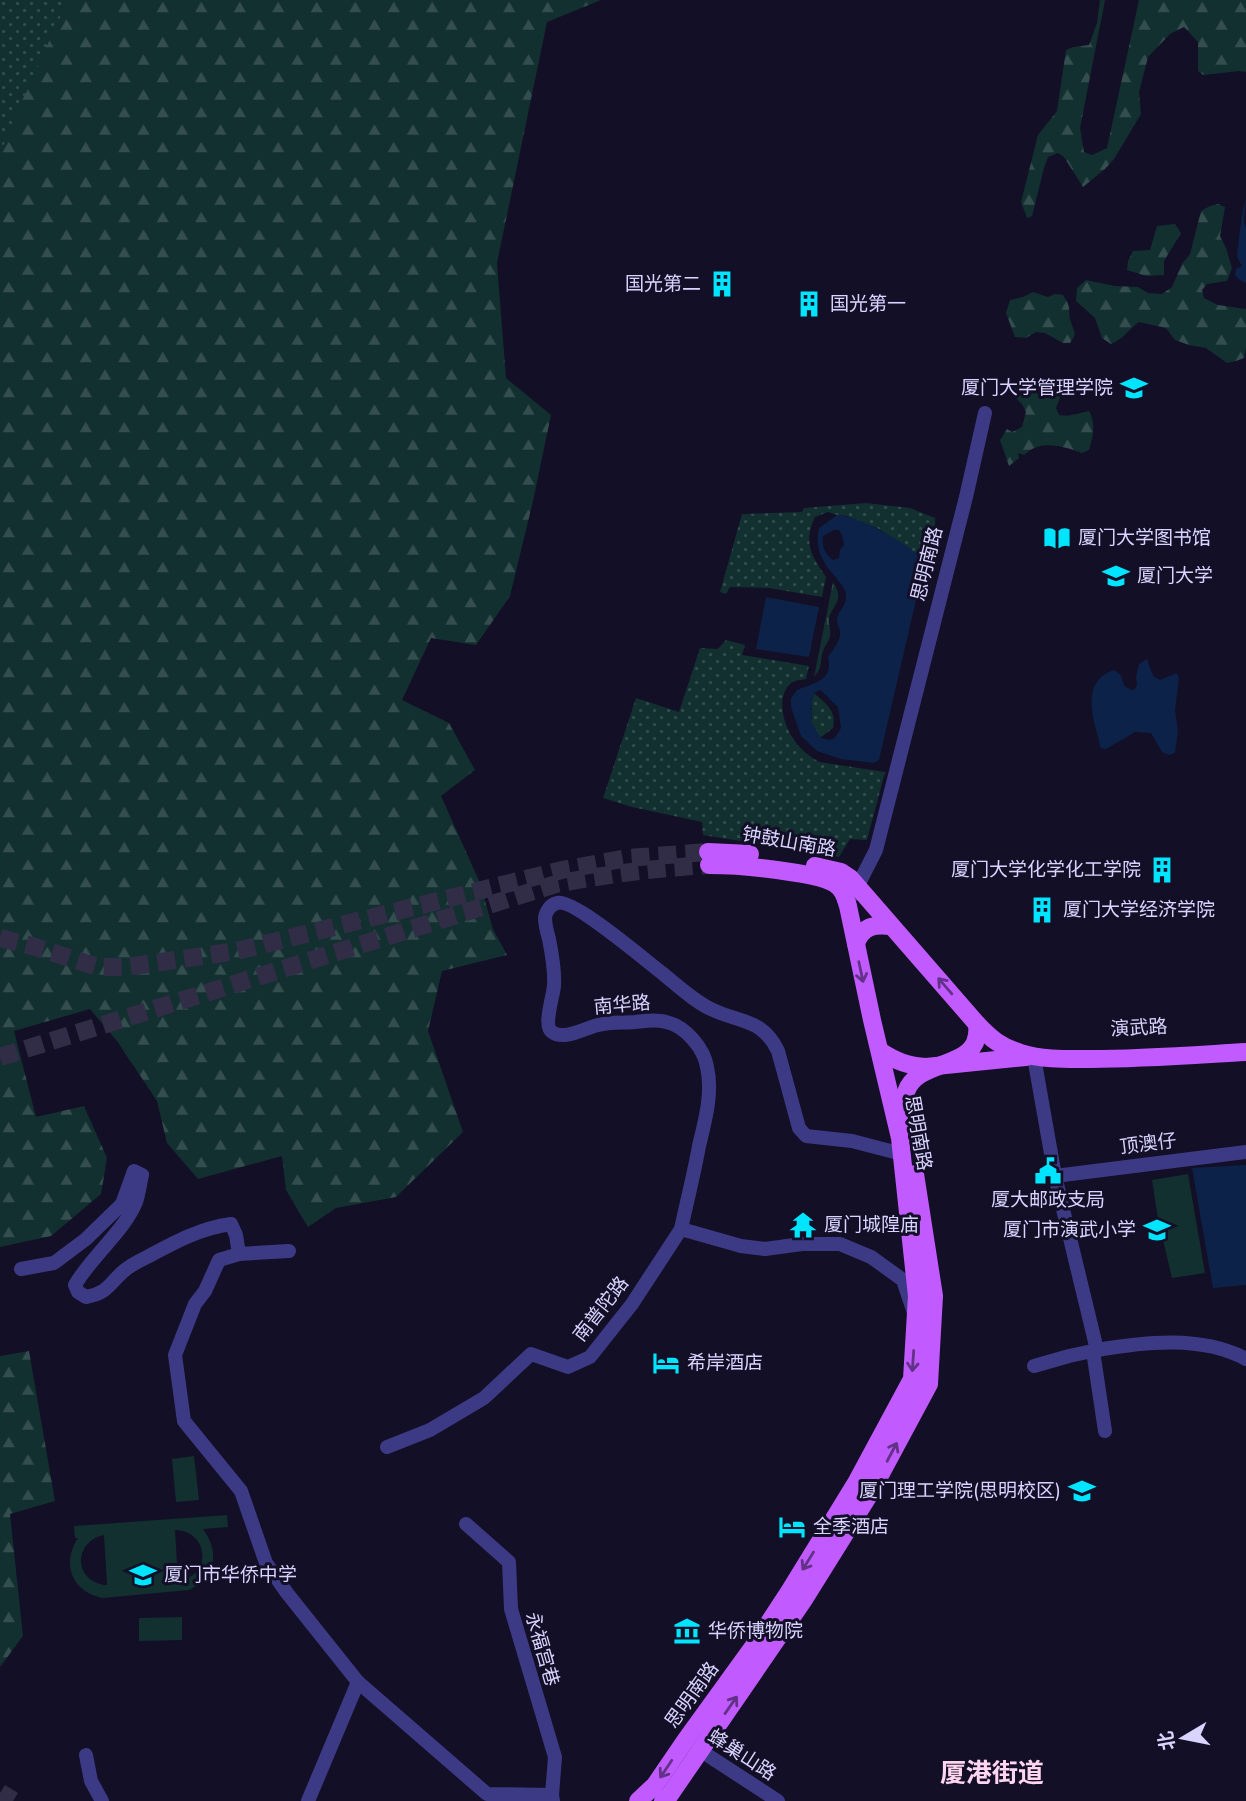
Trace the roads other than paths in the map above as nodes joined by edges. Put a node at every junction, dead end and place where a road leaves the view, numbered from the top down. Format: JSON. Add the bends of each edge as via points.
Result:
{"nodes":[{"id":1,"x":985,"y":413,"type":"dead end"},
{"id":2,"x":858,"y":886,"type":"junction"},
{"id":3,"x":848,"y":905,"type":"junction"},
{"id":4,"x":891,"y":926,"type":"junction"},
{"id":5,"x":856,"y":943,"type":"junction"},
{"id":6,"x":977,"y":1024,"type":"junction"},
{"id":7,"x":1246,"y":1042,"type":"edge"},
{"id":8,"x":880,"y":1051,"type":"junction"},
{"id":9,"x":1246,"y":1052,"type":"edge"},
{"id":10,"x":1034,"y":1057,"type":"junction"},
{"id":11,"x":941,"y":1066,"type":"junction"},
{"id":12,"x":1246,"y":1152,"type":"edge"},
{"id":13,"x":902,"y":1154,"type":"junction"},
{"id":14,"x":1055,"y":1176,"type":"junction"},
{"id":15,"x":681,"y":1229,"type":"junction"},
{"id":16,"x":289,"y":1251,"type":"dead end"},
{"id":17,"x":239,"y":1254,"type":"junction"},
{"id":18,"x":21,"y":1269,"type":"dead end"},
{"id":19,"x":916,"y":1317,"type":"junction"},
{"id":20,"x":1095,"y":1351,"type":"junction"},
{"id":21,"x":1246,"y":1359,"type":"edge"},
{"id":22,"x":1034,"y":1366,"type":"dead end"},
{"id":23,"x":1105,"y":1431,"type":"dead end"},
{"id":24,"x":387,"y":1447,"type":"dead end"},
{"id":25,"x":466,"y":1524,"type":"dead end"},
{"id":26,"x":358,"y":1682,"type":"junction"},
{"id":27,"x":692,"y":1745,"type":"junction"},
{"id":28,"x":86,"y":1755,"type":"dead end"},
{"id":29,"x":553,"y":1798,"type":"edge"},
{"id":30,"x":102,"y":1801,"type":"edge"},
{"id":31,"x":308,"y":1801,"type":"edge"},
{"id":32,"x":638,"y":1801,"type":"edge"},
{"id":33,"x":663,"y":1801,"type":"edge"},
{"id":34,"x":778,"y":1801,"type":"edge"}],
"edges":[{"from":1,"to":2,"type":"street","name":"思明南路","via":[[876,850]]},
{"from":2,"to":3,"type":"street","name":"思明南路"},
{"from":2,"to":3,"type":"main road","name":"钟鼓山南路","via":[[841,872],[799,863],[746,854],[708,859],[820,877],[844,892]]},
{"from":2,"to":4,"type":"main road"},
{"from":3,"to":5,"type":"main road","name":"思明南路"},
{"from":4,"to":5,"type":"main road","via":[[868,927]]},
{"from":6,"to":4,"type":"main road","one_way":true},
{"from":5,"to":8,"type":"main road","name":"思明南路","one_way":true},
{"from":6,"to":10,"type":"main road","via":[[993,1040]]},
{"from":6,"to":11,"type":"main road","name":"思明南路","via":[[976,1042],[968,1052]]},
{"from":7,"to":10,"type":"main road","name":"演武路"},
{"from":8,"to":11,"type":"main road","name":"演武路","via":[[907,1065]]},
{"from":8,"to":13,"type":"main road","name":"思明南路"},
{"from":9,"to":10,"type":"main road","name":"演武路","via":[[1127,1059]]},
{"from":10,"to":11,"type":"main road","name":"演武路"},
{"from":10,"to":14,"type":"street"},
{"from":27,"to":11,"type":"main road","name":"思明南路","one_way":true,"via":[[803,1601],[871,1492],[929,1384],[934,1296],[905,1100],[912,1080]]},
{"from":12,"to":14,"type":"street","name":"顶澳仔"},
{"from":13,"to":15,"type":"street","name":"南华路","via":[[806,1136],[799,1128],[778,1051],[759,1026],[712,1010],[599,924],[570,905],[555,903],[547,910],[545,921],[554,984],[548,1028],[569,1035],[603,1024],[668,1022],[693,1041],[707,1066],[707,1111]]},
{"from":13,"to":19,"type":"main road","name":"思明南路"},
{"from":14,"to":20,"type":"street"},
{"from":15,"to":19,"type":"street","via":[[765,1249],[840,1244],[871,1257],[903,1280]]},
{"from":15,"to":24,"type":"street","name":"南普陀路","via":[[632,1304],[590,1357],[568,1367],[531,1353],[484,1398],[430,1430]]},
{"from":16,"to":17,"type":"street"},
{"from":17,"to":18,"type":"street","via":[[231,1224],[219,1225],[192,1233],[126,1269],[97,1296],[78,1292],[75,1285],[80,1275],[135,1203],[142,1175],[134,1171],[122,1204],[86,1239],[54,1263]]},
{"from":17,"to":26,"type":"street","via":[[219,1260],[175,1355],[184,1421],[241,1491],[265,1563]]},
{"from":19,"to":27,"type":"main road","name":"思明南路","one_way":true,"via":[[912,1379],[856,1483]]},
{"from":20,"to":21,"type":"street","via":[[1135,1344],[1188,1344],[1230,1350]]},
{"from":20,"to":22,"type":"street"},
{"from":20,"to":23,"type":"street"},
{"from":25,"to":29,"type":"street","name":"永福宫巷","via":[[509,1562],[511,1609],[555,1757]]},
{"from":26,"to":29,"type":"street","via":[[487,1794]]},
{"from":26,"to":31,"type":"street"},
{"from":27,"to":32,"type":"main road","name":"思明南路","one_way":true},
{"from":27,"to":33,"type":"main road","name":"思明南路"},
{"from":27,"to":34,"type":"street","name":"蜂巢山路"},
{"from":28,"to":30,"type":"street","via":[[91,1781]]}]}
